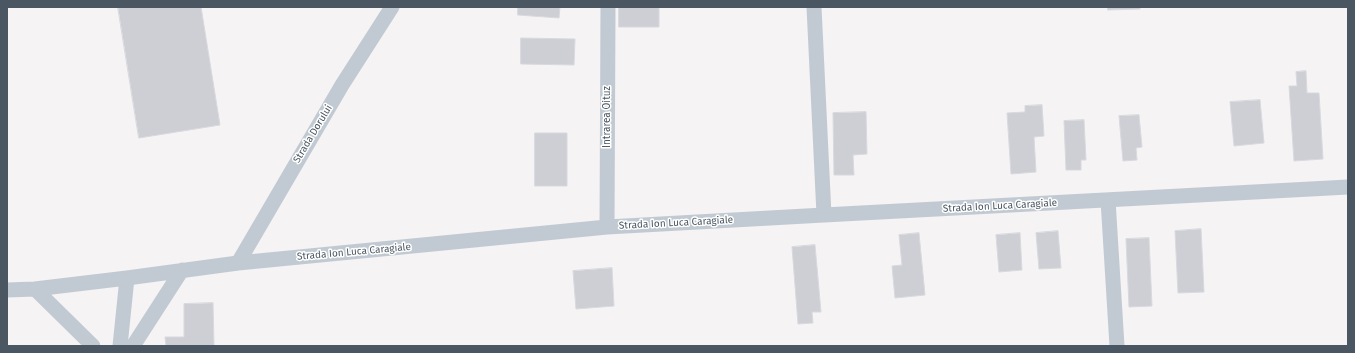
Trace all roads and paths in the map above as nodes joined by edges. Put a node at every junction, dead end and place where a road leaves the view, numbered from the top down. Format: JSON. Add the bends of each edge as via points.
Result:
{"nodes":[{"id":1,"x":392,"y":7,"type":"edge"},
{"id":2,"x":608,"y":7,"type":"edge"},
{"id":3,"x":814,"y":7,"type":"edge"},
{"id":4,"x":1348,"y":187,"type":"edge"},
{"id":5,"x":1108,"y":200,"type":"junction"},
{"id":6,"x":824,"y":214,"type":"junction"},
{"id":7,"x":607,"y":228,"type":"junction"},
{"id":8,"x":238,"y":263,"type":"junction"},
{"id":9,"x":182,"y":270,"type":"junction"},
{"id":10,"x":127,"y":278,"type":"junction"},
{"id":11,"x":35,"y":289,"type":"junction"},
{"id":12,"x":7,"y":290,"type":"edge"},
{"id":13,"x":93,"y":346,"type":"edge"},
{"id":14,"x":120,"y":346,"type":"edge"},
{"id":15,"x":133,"y":346,"type":"edge"},
{"id":16,"x":1117,"y":346,"type":"edge"}],
"edges":[{"from":1,"to":8,"type":"street","name":"Strada Dorului","via":[[338,92]]},
{"from":2,"to":7,"type":"street","name":"Intrarea Oituz"},
{"from":3,"to":6,"type":"street"},
{"from":4,"to":5,"type":"street","name":"Strada Ion Luca Caragiale"},
{"from":5,"to":6,"type":"street","name":"Strada Ion Luca Caragiale"},
{"from":5,"to":16,"type":"street"},
{"from":6,"to":7,"type":"street","name":"Strada Ion Luca Caragiale"},
{"from":7,"to":8,"type":"street","name":"Strada Ion Luca Caragiale"},
{"from":8,"to":9,"type":"street","name":"Strada Ion Luca Caragiale"},
{"from":9,"to":10,"type":"street","name":"Strada Ion Luca Caragiale"},
{"from":9,"to":15,"type":"street"},
{"from":10,"to":11,"type":"street","name":"Strada Ion Luca Caragiale"},
{"from":10,"to":14,"type":"street"},
{"from":11,"to":12,"type":"street","name":"Strada Ion Luca Caragiale"},
{"from":11,"to":13,"type":"street"}]}
